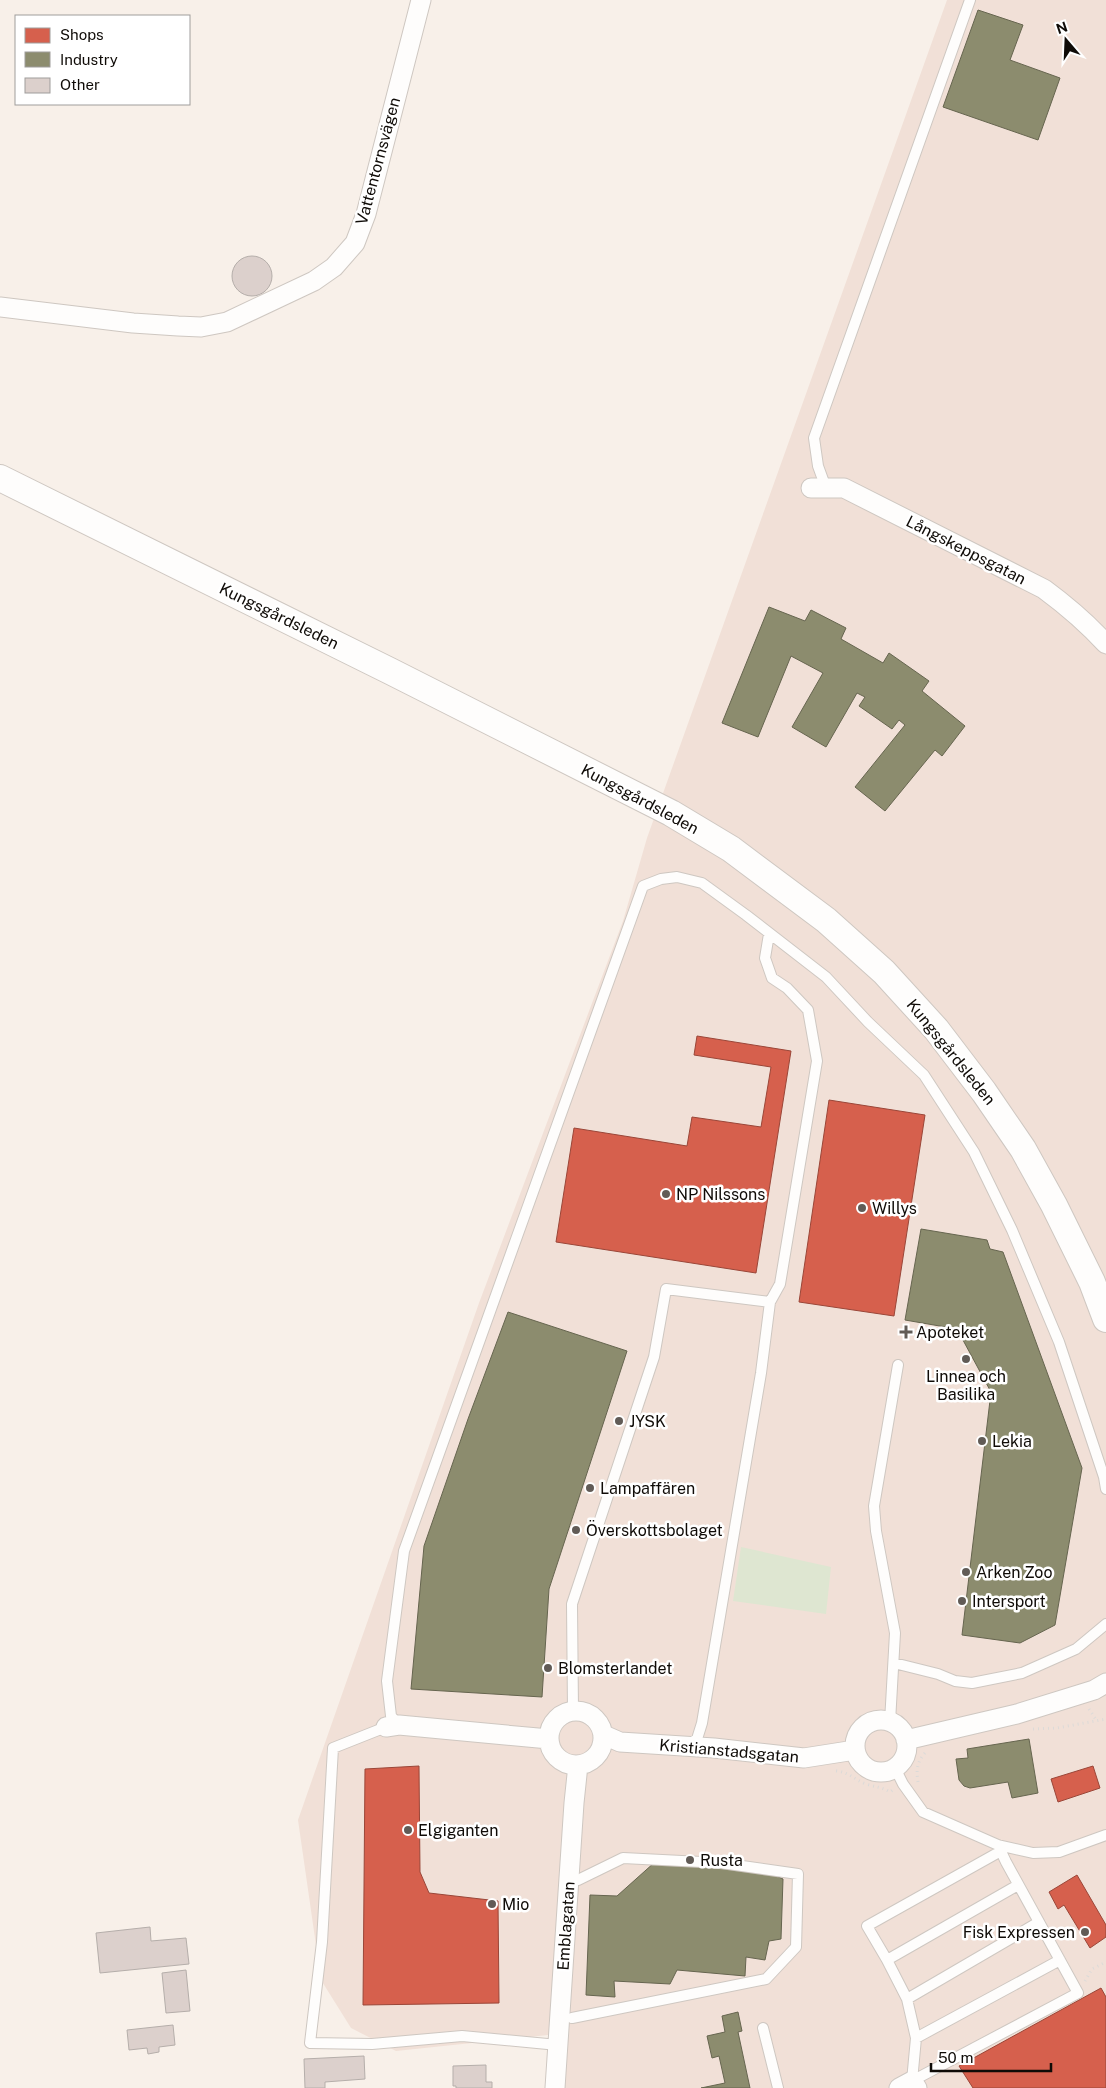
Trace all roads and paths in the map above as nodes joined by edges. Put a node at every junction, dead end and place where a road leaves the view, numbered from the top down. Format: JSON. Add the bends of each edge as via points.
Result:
{"nodes":[{"id":1,"x":421,"y":0,"type":"edge"},
{"id":2,"x":970,"y":0,"type":"edge"},
{"id":3,"x":0,"y":307,"type":"edge"},
{"id":4,"x":0,"y":478,"type":"edge"},
{"id":5,"x":818,"y":488,"type":"joint"},
{"id":6,"x":1106,"y":644,"type":"edge"},
{"id":7,"x":769,"y":934,"type":"junction"},
{"id":8,"x":770,"y":1302,"type":"junction"},
{"id":9,"x":1106,"y":1320,"type":"edge"},
{"id":10,"x":898,"y":1365,"type":"dead end"},
{"id":11,"x":1106,"y":1489,"type":"edge"},
{"id":12,"x":1106,"y":1624,"type":"edge"},
{"id":13,"x":894,"y":1663,"type":"junction"},
{"id":14,"x":1098,"y":1694,"type":"edge"},
{"id":15,"x":573,"y":1711,"type":"junction"},
{"id":16,"x":1106,"y":1719,"type":"edge"},
{"id":17,"x":1097,"y":1721,"type":"junction"},
{"id":18,"x":890,"y":1722,"type":"junction"},
{"id":19,"x":702,"y":1723,"type":"junction"},
{"id":20,"x":393,"y":1726,"type":"junction"},
{"id":21,"x":1029,"y":1730,"type":"dead end"},
{"id":22,"x":604,"y":1735,"type":"junction"},
{"id":23,"x":549,"y":1739,"type":"junction"},
{"id":24,"x":906,"y":1740,"type":"junction"},
{"id":25,"x":683,"y":1747,"type":"junction"},
{"id":26,"x":714,"y":1748,"type":"junction"},
{"id":27,"x":855,"y":1750,"type":"junction"},
{"id":28,"x":931,"y":1750,"type":"dead end"},
{"id":29,"x":578,"y":1765,"type":"junction"},
{"id":30,"x":895,"y":1768,"type":"junction"},
{"id":31,"x":923,"y":1812,"type":"junction"},
{"id":32,"x":1106,"y":1835,"type":"edge"},
{"id":33,"x":999,"y":1848,"type":"junction"},
{"id":34,"x":578,"y":1880,"type":"dead end"},
{"id":35,"x":1018,"y":1885,"type":"junction"},
{"id":36,"x":1039,"y":1922,"type":"junction"},
{"id":37,"x":887,"y":1960,"type":"junction"},
{"id":38,"x":1060,"y":1960,"type":"junction"},
{"id":39,"x":1106,"y":1962,"type":"edge"},
{"id":40,"x":1078,"y":1993,"type":"junction"},
{"id":41,"x":907,"y":1999,"type":"junction"},
{"id":42,"x":572,"y":2018,"type":"dead end"},
{"id":43,"x":763,"y":2028,"type":"dead end"},
{"id":44,"x":916,"y":2038,"type":"junction"},
{"id":45,"x":558,"y":2045,"type":"junction"},
{"id":46,"x":909,"y":2086,"type":"edge"},
{"id":47,"x":555,"y":2088,"type":"edge"},
{"id":48,"x":778,"y":2088,"type":"edge"}],
"edges":[{"from":1,"to":3,"type":"street","name":"Vattentornsvägen","via":[[366,214],[355,243],[334,267],[264,306],[227,322],[202,327],[134,323]]},
{"from":2,"to":5,"type":"lane","via":[[814,438]]},
{"from":4,"to":9,"type":"main road","name":"Kungsgårdsleden","via":[[671,813],[731,849],[826,920],[884,972],[936,1029],[984,1092],[1023,1150],[1054,1205],[1092,1282]]},
{"from":5,"to":6,"type":"street","name":"Långskeppsgatan","via":[[844,488],[1044,590],[1075,613]]},
{"from":7,"to":8,"type":"lane","via":[[764,958],[772,978],[808,1010],[817,1061],[780,1284]]},
{"from":7,"to":11,"type":"lane","via":[[826,977],[924,1075],[974,1152],[1060,1342]]},
{"from":7,"to":20,"type":"lane","via":[[702,884],[676,877],[643,886],[404,1551],[387,1681]]},
{"from":8,"to":15,"type":"lane","via":[[666,1289],[654,1357],[572,1604]]},
{"from":8,"to":19,"type":"lane"},
{"from":10,"to":13,"type":"lane","via":[[874,1506],[895,1633]]},
{"from":12,"to":13,"type":"lane","via":[[1076,1649],[1022,1672],[972,1683]]},
{"from":13,"to":18,"type":"lane"},
{"from":14,"to":17,"type":"path"},
{"from":14,"to":24,"type":"street"},
{"from":15,"to":22,"type":"street","via":[[582,1711],[597,1719]]},
{"from":15,"to":23,"type":"street","via":[[553,1723]]},
{"from":16,"to":17,"type":"path"},
{"from":17,"to":21,"type":"path"},
{"from":18,"to":24,"type":"street","via":[[901,1730]]},
{"from":18,"to":27,"type":"street","via":[[876,1720],[864,1726],[856,1737]]},
{"from":19,"to":25,"type":"lane","via":[[698,1739]]},
{"from":19,"to":26,"type":"lane","via":[[703,1737]]},
{"from":20,"to":23,"type":"street"},
{"from":20,"to":45,"type":"lane","via":[[333,1748],[322,1942],[310,2043],[372,2044],[462,2036]]},
{"from":22,"to":25,"type":"street","name":"Kristianstadsgatan","via":[[620,1742]]},
{"from":22,"to":29,"type":"street","via":[[600,1752],[587,1763]]},
{"from":23,"to":29,"type":"street","via":[[555,1755],[562,1761]]},
{"from":24,"to":30,"type":"street","via":[[905,1756]]},
{"from":25,"to":26,"type":"street","name":"Kristianstadsgatan"},
{"from":26,"to":27,"type":"street","name":"Kristianstadsgatan","via":[[804,1758]]},
{"from":27,"to":30,"type":"street","via":[[860,1763],[872,1771],[886,1772]]},
{"from":28,"to":31,"type":"path","via":[[919,1760],[916,1768],[919,1786],[926,1798]]},
{"from":29,"to":45,"type":"street","name":"Emblagatan"},
{"from":30,"to":31,"type":"lane"},
{"from":31,"to":33,"type":"lane"},
{"from":32,"to":33,"type":"lane","via":[[1059,1852],[1033,1853]]},
{"from":33,"to":35,"type":"lane"},
{"from":33,"to":37,"type":"lane","via":[[868,1926]]},
{"from":34,"to":42,"type":"lane","via":[[623,1858],[721,1863],[798,1874],[796,1947],[766,1979]]},
{"from":35,"to":36,"type":"lane"},
{"from":35,"to":37,"type":"lane"},
{"from":36,"to":38,"type":"lane"},
{"from":36,"to":41,"type":"lane"},
{"from":37,"to":41,"type":"lane"},
{"from":38,"to":40,"type":"lane"},
{"from":38,"to":44,"type":"lane"},
{"from":39,"to":40,"type":"path","via":[[1092,1969]]},
{"from":40,"to":46,"type":"lane"},
{"from":41,"to":44,"type":"lane"},
{"from":43,"to":48,"type":"lane"},
{"from":44,"to":46,"type":"lane"},
{"from":45,"to":47,"type":"street","name":"Emblagatan"}]}
